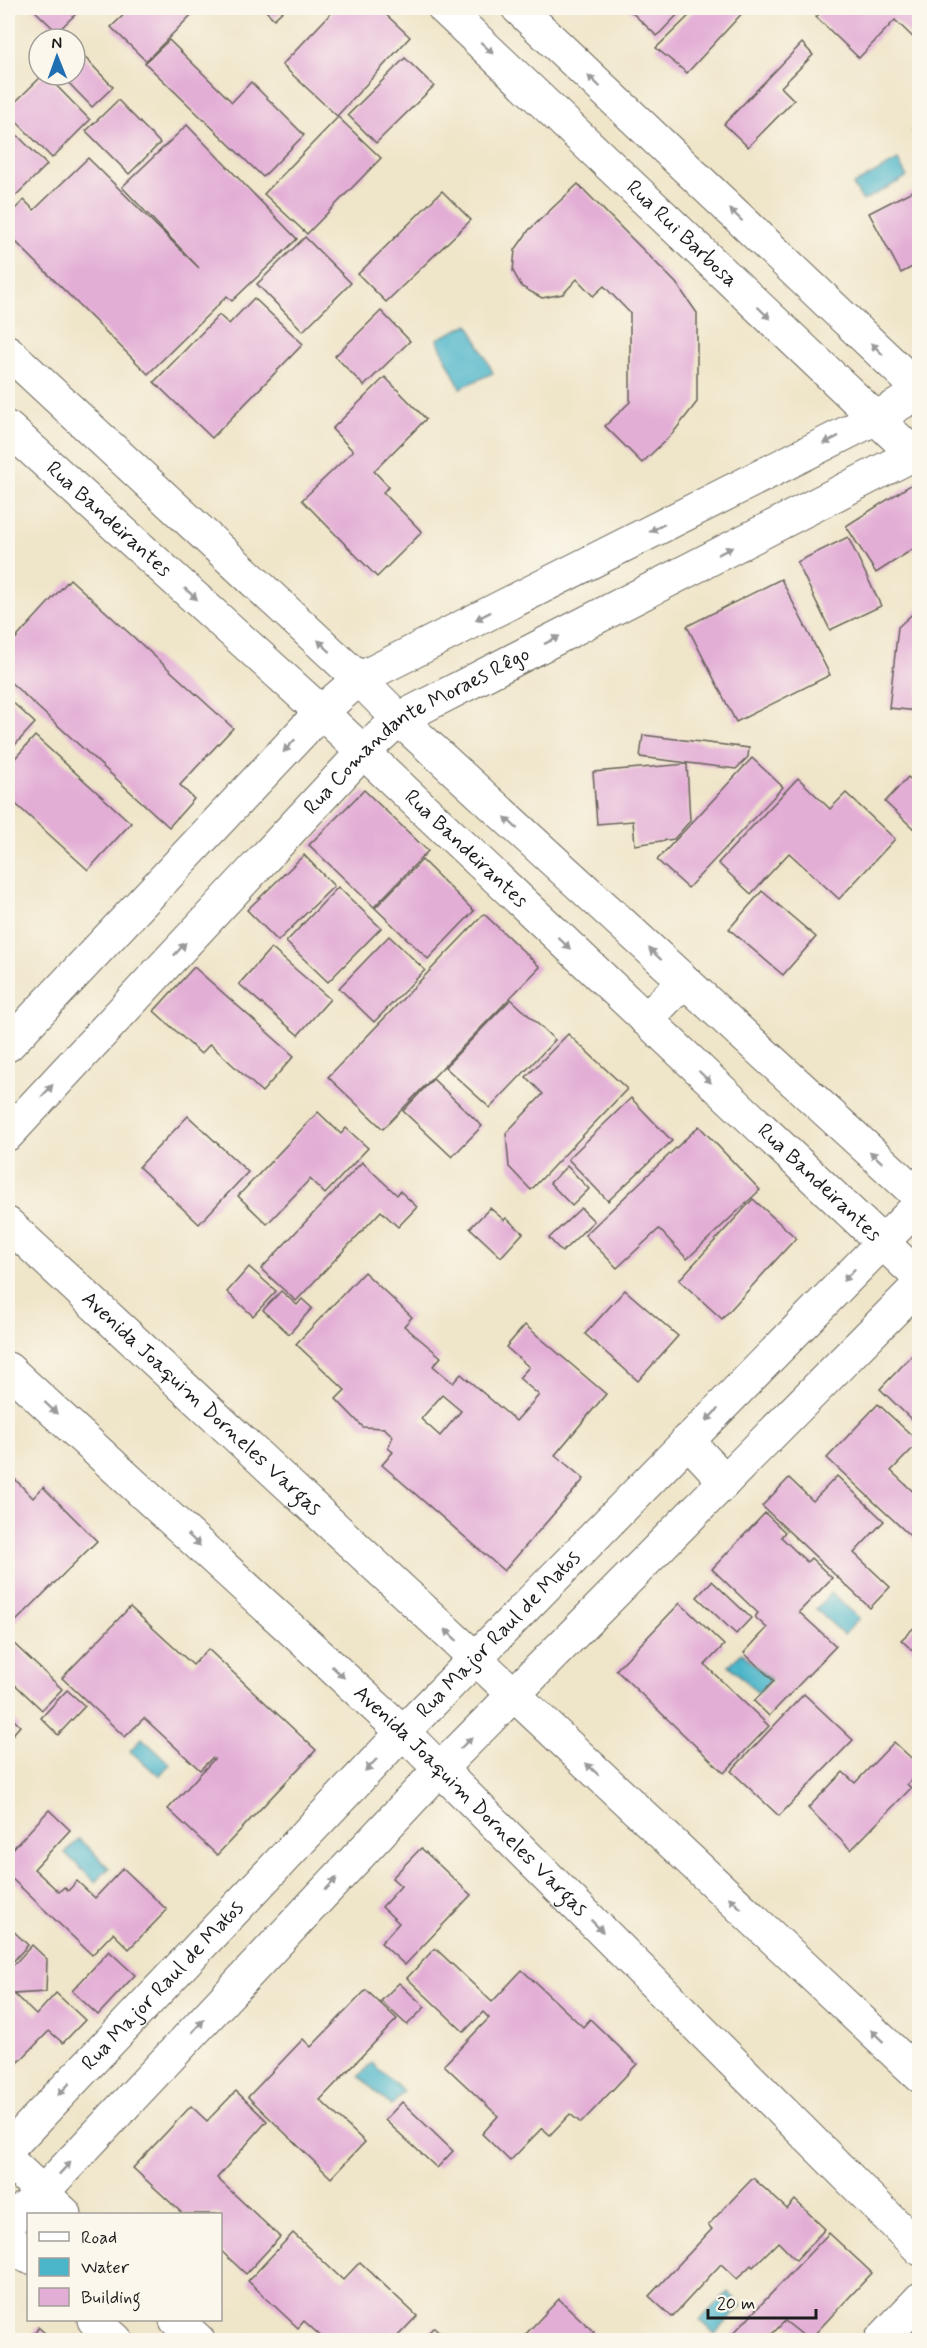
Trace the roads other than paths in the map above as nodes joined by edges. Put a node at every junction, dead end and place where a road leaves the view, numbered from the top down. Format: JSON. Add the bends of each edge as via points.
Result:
{"nodes":[{"id":1,"x":444,"y":8,"type":"edge"},
{"id":2,"x":518,"y":8,"type":"edge"},
{"id":3,"x":659,"y":142,"type":"junction"},
{"id":4,"x":622,"y":176,"type":"junction"},
{"id":5,"x":8,"y":351,"type":"edge"},
{"id":6,"x":920,"y":391,"type":"edge"},
{"id":7,"x":874,"y":419,"type":"junction"},
{"id":8,"x":8,"y":429,"type":"edge"},
{"id":9,"x":917,"y":455,"type":"edge"},
{"id":10,"x":622,"y":546,"type":"junction"},
{"id":11,"x":649,"y":590,"type":"junction"},
{"id":12,"x":359,"y":679,"type":"junction"},
{"id":13,"x":321,"y":712,"type":"junction"},
{"id":14,"x":399,"y":719,"type":"junction"},
{"id":15,"x":363,"y":752,"type":"junction"},
{"id":16,"x":573,"y":879,"type":"junction"},
{"id":17,"x":537,"y":917,"type":"junction"},
{"id":18,"x":684,"y":981,"type":"junction"},
{"id":19,"x":646,"y":1020,"type":"junction"},
{"id":20,"x":8,"y":1045,"type":"edge"},
{"id":21,"x":8,"y":1134,"type":"edge"},
{"id":22,"x":920,"y":1197,"type":"edge"},
{"id":23,"x":920,"y":1204,"type":"edge"},
{"id":24,"x":8,"y":1224,"type":"edge"},
{"id":25,"x":880,"y":1243,"type":"junction"},
{"id":26,"x":920,"y":1278,"type":"edge"},
{"id":27,"x":920,"y":1284,"type":"edge"},
{"id":28,"x":8,"y":1369,"type":"edge"},
{"id":29,"x":687,"y":1440,"type":"junction"},
{"id":30,"x":725,"y":1481,"type":"junction"},
{"id":31,"x":475,"y":1658,"type":"junction"},
{"id":32,"x":514,"y":1695,"type":"junction"},
{"id":33,"x":403,"y":1732,"type":"junction"},
{"id":34,"x":440,"y":1768,"type":"junction"},
{"id":35,"x":920,"y":2076,"type":"edge"},
{"id":36,"x":8,"y":2149,"type":"edge"},
{"id":37,"x":8,"y":2160,"type":"edge"},
{"id":38,"x":53,"y":2204,"type":"edge"},
{"id":39,"x":32,"y":2213,"type":"edge"},
{"id":40,"x":27,"y":2215,"type":"edge"},
{"id":41,"x":8,"y":2223,"type":"edge"},
{"id":42,"x":8,"y":2236,"type":"edge"},
{"id":43,"x":920,"y":2249,"type":"edge"},
{"id":44,"x":27,"y":2256,"type":"edge"},
{"id":45,"x":920,"y":2299,"type":"edge"},
{"id":46,"x":96,"y":2321,"type":"edge"},
{"id":47,"x":178,"y":2321,"type":"edge"},
{"id":48,"x":116,"y":2340,"type":"edge"},
{"id":49,"x":198,"y":2340,"type":"edge"},
{"id":50,"x":881,"y":2340,"type":"edge"}],
"edges":[{"from":1,"to":4,"type":"street","name":"Rua Rui Barbosa","one_way":true},
{"from":3,"to":2,"type":"street","one_way":true},
{"from":3,"to":4,"type":"street"},
{"from":6,"to":3,"type":"street","one_way":true},
{"from":4,"to":7,"type":"street","name":"Rua Rui Barbosa","one_way":true},
{"from":12,"to":5,"type":"street","one_way":true},
{"from":6,"to":7,"type":"street"},
{"from":7,"to":9,"type":"street","name":"Rua Rui Barbosa"},
{"from":7,"to":10,"type":"street","one_way":true},
{"from":8,"to":13,"type":"street","name":"Rua Bandeirantes","one_way":true},
{"from":11,"to":9,"type":"street","name":"Rua Comandante Moraes Rêgo","one_way":true},
{"from":10,"to":11,"type":"street"},
{"from":10,"to":12,"type":"street","one_way":true},
{"from":14,"to":11,"type":"street","name":"Rua Comandante Moraes Rêgo","one_way":true},
{"from":12,"to":13,"type":"street"},
{"from":12,"to":14,"type":"street"},
{"from":13,"to":15,"type":"street","name":"Rua Bandeirantes"},
{"from":13,"to":20,"type":"street","one_way":true},
{"from":14,"to":15,"type":"street","name":"Rua Comandante Moraes Rêgo"},
{"from":16,"to":14,"type":"street","one_way":true},
{"from":15,"to":17,"type":"street","name":"Rua Bandeirantes"},
{"from":21,"to":15,"type":"street","name":"Rua Comandante Moraes Rêgo","one_way":true},
{"from":16,"to":17,"type":"street"},
{"from":18,"to":16,"type":"street","one_way":true},
{"from":17,"to":19,"type":"street","name":"Rua Bandeirantes","one_way":true},
{"from":18,"to":19,"type":"street"},
{"from":22,"to":18,"type":"street","one_way":true},
{"from":19,"to":25,"type":"street","name":"Rua Bandeirantes","one_way":true},
{"from":23,"to":25,"type":"street","name":"Rua Major Raul de Matos"},
{"from":31,"to":24,"type":"street","name":"Avenida Joaquim Dorneles Vargas","one_way":true},
{"from":25,"to":26,"type":"street","name":"Rua Bandeirantes"},
{"from":25,"to":29,"type":"street","name":"Rua Major Raul de Matos","one_way":true},
{"from":27,"to":30,"type":"street"},
{"from":28,"to":33,"type":"street","name":"Avenida Joaquim Dorneles Vargas","one_way":true},
{"from":29,"to":30,"type":"street"},
{"from":29,"to":31,"type":"street","name":"Rua Major Raul de Matos"},
{"from":30,"to":32,"type":"street"},
{"from":31,"to":32,"type":"street","name":"Avenida Joaquim Dorneles Vargas"},
{"from":31,"to":33,"type":"street","name":"Rua Major Raul de Matos"},
{"from":34,"to":32,"type":"street","one_way":true},
{"from":35,"to":32,"type":"street","name":"Avenida Joaquim Dorneles Vargas","one_way":true},
{"from":33,"to":34,"type":"street","name":"Avenida Joaquim Dorneles Vargas"},
{"from":33,"to":36,"type":"street","name":"Rua Major Raul de Matos","one_way":true},
{"from":38,"to":34,"type":"street","one_way":true},
{"from":34,"to":43,"type":"street","name":"Avenida Joaquim Dorneles Vargas","one_way":true},
{"from":37,"to":38,"type":"street"},
{"from":38,"to":39,"type":"street"},
{"from":40,"to":41,"type":"street"},
{"from":42,"to":44,"type":"street"},
{"from":45,"to":50,"type":"street"},
{"from":46,"to":48,"type":"street"},
{"from":47,"to":49,"type":"street"}]}
